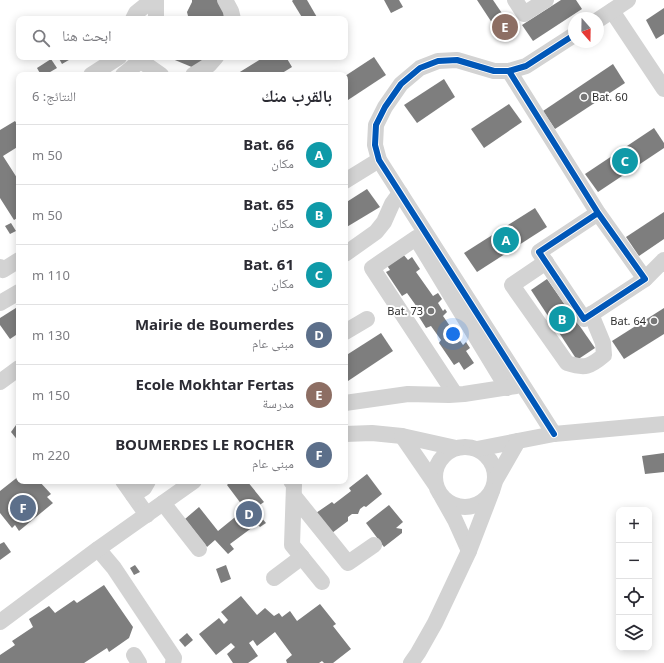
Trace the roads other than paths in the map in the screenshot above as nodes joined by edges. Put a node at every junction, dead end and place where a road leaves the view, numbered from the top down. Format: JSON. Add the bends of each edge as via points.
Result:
{"nodes":[{"id":1,"x":152,"y":0,"type":"edge"},
{"id":2,"x":156,"y":0,"type":"edge"},
{"id":3,"x":225,"y":0,"type":"edge"},
{"id":4,"x":515,"y":0,"type":"edge"},
{"id":5,"x":546,"y":0,"type":"edge"},
{"id":6,"x":628,"y":0,"type":"edge"},
{"id":7,"x":612,"y":11,"type":"junction"},
{"id":8,"x":134,"y":16,"type":"edge"},
{"id":9,"x":156,"y":16,"type":"edge"},
{"id":10,"x":232,"y":16,"type":"edge"},
{"id":11,"x":604,"y":16,"type":"edge"},
{"id":12,"x":568,"y":39,"type":"edge"},
{"id":13,"x":115,"y":60,"type":"edge"},
{"id":14,"x":142,"y":60,"type":"edge"},
{"id":15,"x":144,"y":60,"type":"edge"},
{"id":16,"x":213,"y":60,"type":"edge"},
{"id":17,"x":509,"y":71,"type":"junction"},
{"id":18,"x":96,"y":72,"type":"edge"},
{"id":19,"x":127,"y":72,"type":"edge"},
{"id":20,"x":158,"y":72,"type":"edge"},
{"id":21,"x":197,"y":72,"type":"edge"},
{"id":22,"x":661,"y":79,"type":"edge"},
{"id":23,"x":379,"y":160,"type":"junction"},
{"id":24,"x":348,"y":179,"type":"edge"},
{"id":25,"x":400,"y":193,"type":"junction"},
{"id":26,"x":598,"y":213,"type":"junction"},
{"id":27,"x":348,"y":252,"type":"edge"},
{"id":28,"x":664,"y":260,"type":"edge"},
{"id":29,"x":16,"y":262,"type":"edge"},
{"id":30,"x":546,"y":262,"type":"junction"},
{"id":31,"x":0,"y":267,"type":"edge"},
{"id":32,"x":644,"y":279,"type":"junction"},
{"id":33,"x":16,"y":294,"type":"edge"},
{"id":34,"x":0,"y":304,"type":"edge"},
{"id":35,"x":591,"y":314,"type":"junction"},
{"id":36,"x":367,"y":319,"type":"dead end"},
{"id":37,"x":348,"y":330,"type":"edge"},
{"id":38,"x":16,"y":370,"type":"edge"},
{"id":39,"x":0,"y":382,"type":"edge"},
{"id":40,"x":515,"y":386,"type":"junction"},
{"id":41,"x":455,"y":394,"type":"junction"},
{"id":42,"x":348,"y":403,"type":"edge"},
{"id":43,"x":664,"y":424,"type":"edge"},
{"id":44,"x":348,"y":434,"type":"edge"},
{"id":45,"x":554,"y":434,"type":"junction"},
{"id":46,"x":402,"y":436,"type":"junction"},
{"id":47,"x":518,"y":441,"type":"junction"},
{"id":48,"x":456,"y":448,"type":"junction"},
{"id":49,"x":477,"y":449,"type":"junction"},
{"id":50,"x":125,"y":484,"type":"edge"},
{"id":51,"x":146,"y":484,"type":"edge"},
{"id":52,"x":190,"y":484,"type":"edge"},
{"id":53,"x":294,"y":486,"type":"edge"},
{"id":54,"x":493,"y":486,"type":"junction"},
{"id":55,"x":437,"y":488,"type":"junction"},
{"id":56,"x":133,"y":495,"type":"junction"},
{"id":57,"x":163,"y":503,"type":"junction"},
{"id":58,"x":147,"y":515,"type":"junction"},
{"id":59,"x":374,"y":544,"type":"dead end"},
{"id":60,"x":98,"y":549,"type":"junction"},
{"id":61,"x":199,"y":549,"type":"dead end"},
{"id":62,"x":469,"y":551,"type":"junction"},
{"id":63,"x":302,"y":557,"type":"junction"},
{"id":64,"x":274,"y":578,"type":"dead end"},
{"id":65,"x":322,"y":582,"type":"dead end"},
{"id":66,"x":0,"y":622,"type":"edge"},
{"id":67,"x":172,"y":663,"type":"edge"},
{"id":68,"x":411,"y":663,"type":"edge"}],
"edges":[{"from":1,"to":8,"type":"street"},
{"from":2,"to":9,"type":"street"},
{"from":3,"to":10,"type":"street"},
{"from":4,"to":5,"type":"street","via":[[524,14]]},
{"from":6,"to":7,"type":"street"},
{"from":7,"to":11,"type":"street"},
{"from":7,"to":22,"type":"street"},
{"from":12,"to":17,"type":"street","via":[[526,66]]},
{"from":13,"to":18,"type":"street"},
{"from":14,"to":19,"type":"street"},
{"from":15,"to":20,"type":"street"},
{"from":16,"to":21,"type":"street"},
{"from":17,"to":23,"type":"street","via":[[494,71],[457,60],[438,61],[420,68],[401,84],[376,125],[375,145]]},
{"from":17,"to":26,"type":"street"},
{"from":23,"to":24,"type":"street"},
{"from":23,"to":25,"type":"street"},
{"from":25,"to":27,"type":"street","via":[[376,232]]},
{"from":25,"to":40,"type":"street"},
{"from":26,"to":30,"type":"street","via":[[539,252]]},
{"from":26,"to":32,"type":"street"},
{"from":28,"to":32,"type":"street"},
{"from":29,"to":31,"type":"street","via":[[3,270]]},
{"from":30,"to":35,"type":"street","via":[[584,319]]},
{"from":30,"to":35,"type":"street","via":[[512,285],[567,363],[586,366],[604,355],[603,343]]},
{"from":32,"to":35,"type":"street"},
{"from":33,"to":34,"type":"street"},
{"from":36,"to":37,"type":"street"},
{"from":38,"to":39,"type":"street"},
{"from":40,"to":41,"type":"street"},
{"from":40,"to":41,"type":"street","via":[[416,238],[372,268]]},
{"from":40,"to":45,"type":"street"},
{"from":41,"to":42,"type":"street","via":[[408,394]]},
{"from":43,"to":45,"type":"street"},
{"from":44,"to":46,"type":"street"},
{"from":45,"to":47,"type":"street"},
{"from":46,"to":48,"type":"street"},
{"from":46,"to":55,"type":"street"},
{"from":47,"to":49,"type":"street"},
{"from":47,"to":54,"type":"street"},
{"from":48,"to":49,"type":"street"},
{"from":48,"to":55,"type":"street","via":[[446,453],[439,462],[435,472]]},
{"from":49,"to":54,"type":"street","via":[[491,462],[494,471]]},
{"from":50,"to":56,"type":"street"},
{"from":51,"to":56,"type":"street"},
{"from":52,"to":57,"type":"street"},
{"from":53,"to":59,"type":"street","via":[[348,563]]},
{"from":53,"to":63,"type":"street","via":[[292,545]]},
{"from":54,"to":55,"type":"street","via":[[485,499],[476,505],[466,507],[446,501]]},
{"from":54,"to":62,"type":"street"},
{"from":55,"to":62,"type":"street"},
{"from":56,"to":58,"type":"street"},
{"from":57,"to":58,"type":"street"},
{"from":57,"to":61,"type":"street"},
{"from":58,"to":60,"type":"street"},
{"from":60,"to":66,"type":"street"},
{"from":60,"to":67,"type":"street","via":[[114,568],[174,658]]},
{"from":62,"to":68,"type":"street","via":[[435,623]]},
{"from":63,"to":64,"type":"street"},
{"from":63,"to":65,"type":"street"}]}
